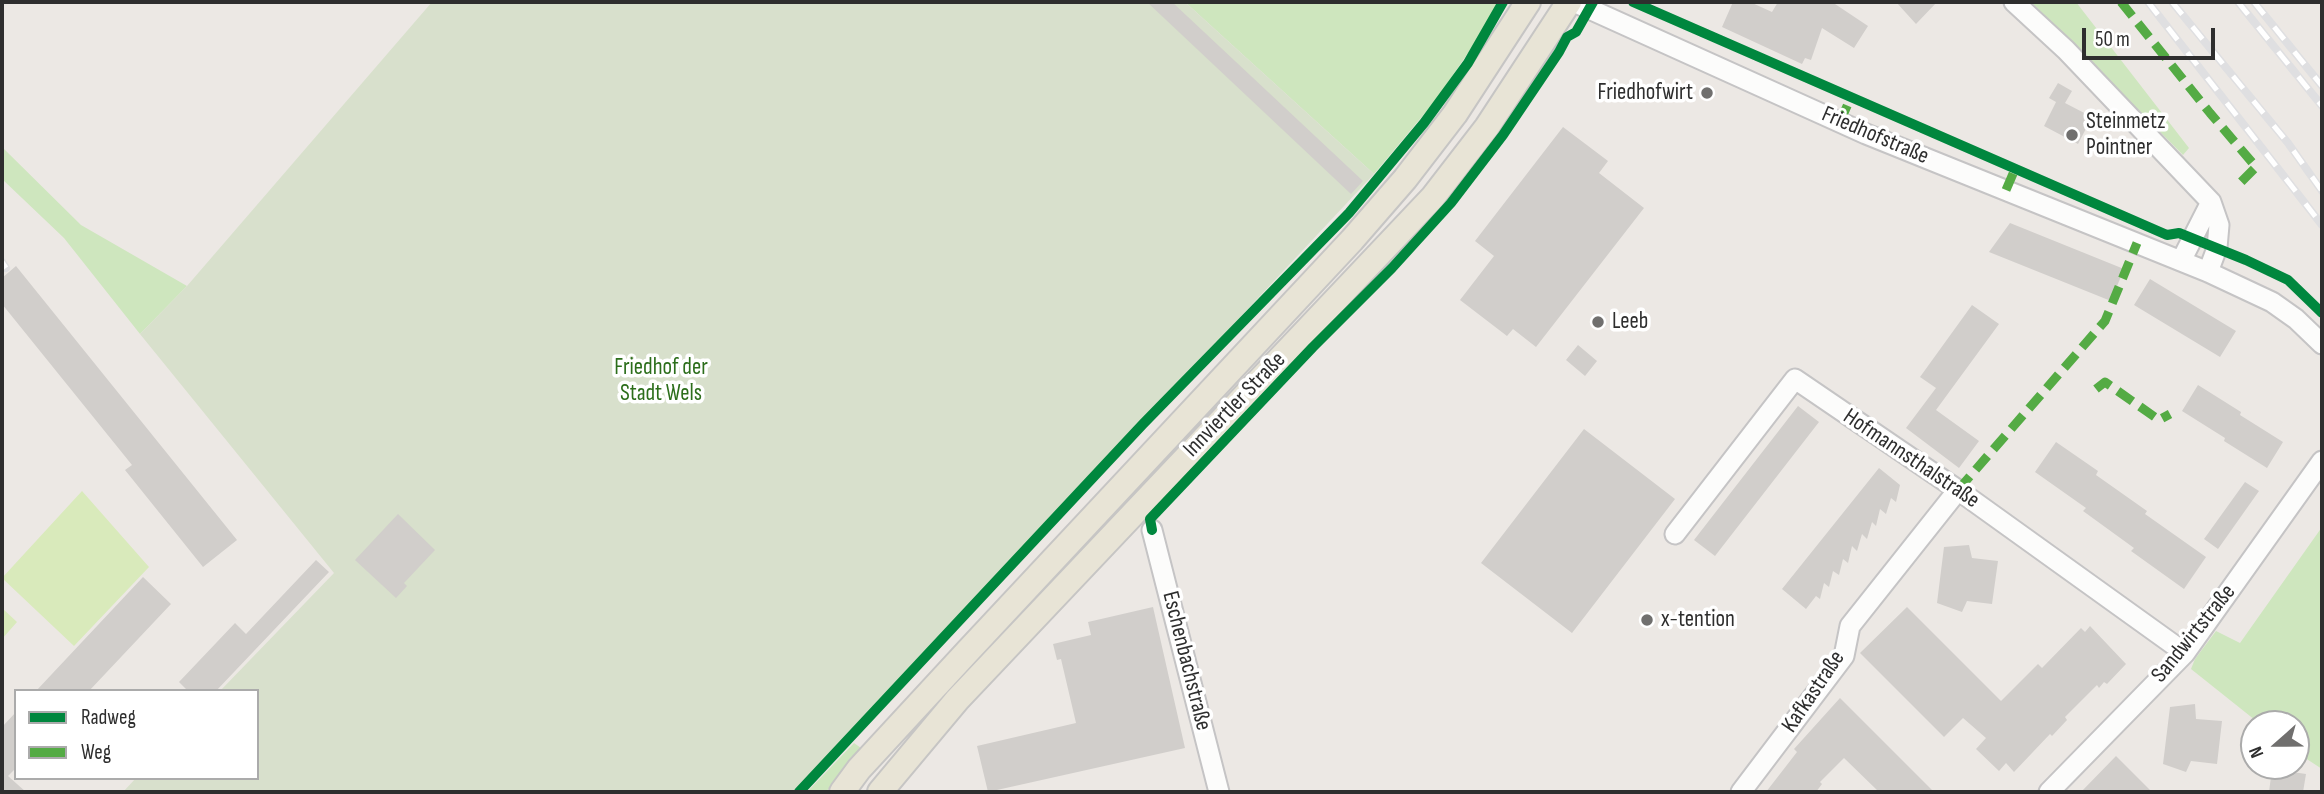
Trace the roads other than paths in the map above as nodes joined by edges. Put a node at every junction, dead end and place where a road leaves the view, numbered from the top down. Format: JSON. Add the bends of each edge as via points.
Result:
{"nodes":[{"id":1,"x":1528,"y":2,"type":"edge"},
{"id":2,"x":1572,"y":2,"type":"edge"},
{"id":3,"x":2014,"y":2,"type":"edge"},
{"id":4,"x":2211,"y":202,"type":"junction"},
{"id":5,"x":2181,"y":261,"type":"junction"},
{"id":6,"x":2208,"y":272,"type":"junction"},
{"id":7,"x":2322,"y":344,"type":"edge"},
{"id":8,"x":2322,"y":461,"type":"edge"},
{"id":9,"x":1958,"y":490,"type":"junction"},
{"id":10,"x":1152,"y":530,"type":"dead end"},
{"id":11,"x":1675,"y":534,"type":"dead end"},
{"id":12,"x":2185,"y":653,"type":"junction"},
{"id":13,"x":842,"y":792,"type":"edge"},
{"id":14,"x":880,"y":792,"type":"edge"},
{"id":15,"x":1219,"y":792,"type":"edge"},
{"id":16,"x":1741,"y":792,"type":"edge"},
{"id":17,"x":2049,"y":792,"type":"edge"}],
"edges":[{"from":1,"to":13,"type":"main road","name":"Innviertler Straße","via":[[1455,114],[1405,179]]},
{"from":2,"to":5,"type":"street","name":"Friedhofstraße","via":[[1866,134]]},
{"from":2,"to":14,"type":"main road","name":"Innviertler Straße","via":[[1433,197],[966,691]]},
{"from":3,"to":4,"type":"street"},
{"from":4,"to":5,"type":"street"},
{"from":4,"to":6,"type":"street","via":[[2219,225]]},
{"from":5,"to":6,"type":"street","name":"Friedhofstraße"},
{"from":6,"to":7,"type":"street","name":"Friedhofstraße","via":[[2272,302]]},
{"from":8,"to":12,"type":"street","name":"Sandwirtstraße"},
{"from":9,"to":11,"type":"street","name":"Hofmannsthalstraße","via":[[1795,379]]},
{"from":9,"to":12,"type":"street","name":"Hofmannsthalstraße"},
{"from":9,"to":16,"type":"street","name":"Kafkastraße","via":[[1850,626],[1844,656]]},
{"from":10,"to":15,"type":"street","name":"Eschenbachstraße"},
{"from":12,"to":17,"type":"street","name":"Sandwirtstraße"}]}
